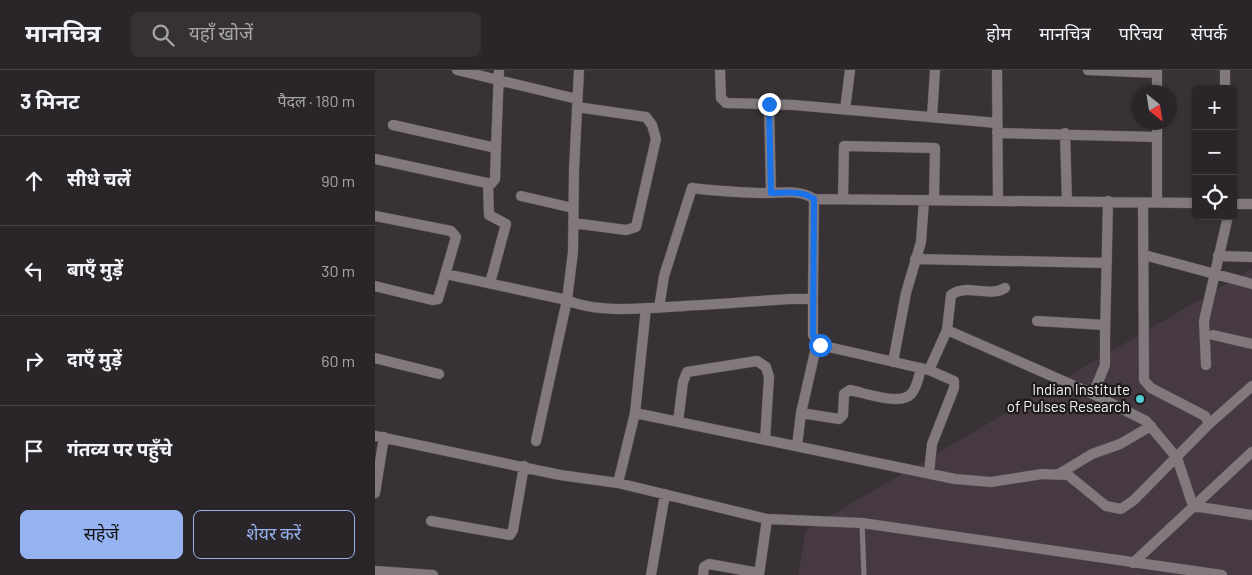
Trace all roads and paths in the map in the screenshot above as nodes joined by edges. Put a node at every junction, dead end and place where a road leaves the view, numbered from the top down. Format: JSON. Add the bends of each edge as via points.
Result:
{"nodes":[{"id":1,"x":457,"y":70,"type":"edge"},
{"id":2,"x":579,"y":70,"type":"edge"},
{"id":3,"x":720,"y":70,"type":"edge"},
{"id":4,"x":850,"y":70,"type":"edge"},
{"id":5,"x":935,"y":70,"type":"edge"},
{"id":6,"x":997,"y":70,"type":"edge"},
{"id":7,"x":1088,"y":70,"type":"edge"},
{"id":8,"x":1225,"y":70,"type":"edge"},
{"id":9,"x":1157,"y":72,"type":"edge"},
{"id":10,"x":498,"y":74,"type":"edge"},
{"id":11,"x":1157,"y":85,"type":"edge"},
{"id":12,"x":1225,"y":85,"type":"edge"},
{"id":13,"x":577,"y":103,"type":"junction"},
{"id":14,"x":769,"y":104,"type":"junction"},
{"id":15,"x":845,"y":110,"type":"junction"},
{"id":16,"x":932,"y":117,"type":"junction"},
{"id":17,"x":393,"y":125,"type":"dead end"},
{"id":18,"x":997,"y":128,"type":"junction"},
{"id":19,"x":1157,"y":130,"type":"edge"},
{"id":20,"x":1065,"y":133,"type":"junction"},
{"id":21,"x":1157,"y":137,"type":"junction"},
{"id":22,"x":496,"y":148,"type":"junction"},
{"id":23,"x":375,"y":159,"type":"edge"},
{"id":24,"x":488,"y":184,"type":"junction"},
{"id":25,"x":771,"y":193,"type":"junction"},
{"id":26,"x":521,"y":196,"type":"dead end"},
{"id":27,"x":814,"y":199,"type":"junction"},
{"id":28,"x":843,"y":199,"type":"junction"},
{"id":29,"x":929,"y":200,"type":"junction"},
{"id":30,"x":998,"y":201,"type":"junction"},
{"id":31,"x":1067,"y":201,"type":"junction"},
{"id":32,"x":1108,"y":201,"type":"junction"},
{"id":33,"x":1143,"y":203,"type":"junction"},
{"id":34,"x":1157,"y":203,"type":"junction"},
{"id":35,"x":1192,"y":203,"type":"edge"},
{"id":36,"x":1237,"y":204,"type":"edge"},
{"id":37,"x":1252,"y":204,"type":"edge"},
{"id":38,"x":573,"y":208,"type":"junction"},
{"id":39,"x":375,"y":216,"type":"edge"},
{"id":40,"x":1227,"y":220,"type":"edge"},
{"id":41,"x":573,"y":223,"type":"junction"},
{"id":42,"x":1144,"y":255,"type":"junction"},
{"id":43,"x":1218,"y":256,"type":"junction"},
{"id":44,"x":1252,"y":257,"type":"edge"},
{"id":45,"x":915,"y":260,"type":"junction"},
{"id":46,"x":1107,"y":263,"type":"junction"},
{"id":47,"x":1213,"y":273,"type":"junction"},
{"id":48,"x":446,"y":274,"type":"junction"},
{"id":49,"x":490,"y":283,"type":"junction"},
{"id":50,"x":1252,"y":284,"type":"edge"},
{"id":51,"x":375,"y":286,"type":"edge"},
{"id":52,"x":1005,"y":288,"type":"dead end"},
{"id":53,"x":813,"y":299,"type":"junction"},
{"id":54,"x":567,"y":300,"type":"junction"},
{"id":55,"x":646,"y":308,"type":"junction"},
{"id":56,"x":659,"y":308,"type":"junction"},
{"id":57,"x":1037,"y":322,"type":"dead end"},
{"id":58,"x":1105,"y":325,"type":"junction"},
{"id":59,"x":947,"y":330,"type":"junction"},
{"id":60,"x":1213,"y":335,"type":"dead end"},
{"id":61,"x":817,"y":343,"type":"junction"},
{"id":62,"x":1252,"y":344,"type":"edge"},
{"id":63,"x":375,"y":358,"type":"edge"},
{"id":64,"x":893,"y":362,"type":"junction"},
{"id":65,"x":1206,"y":365,"type":"dead end"},
{"id":66,"x":925,"y":369,"type":"junction"},
{"id":67,"x":439,"y":374,"type":"dead end"},
{"id":68,"x":1252,"y":386,"type":"edge"},
{"id":69,"x":1093,"y":394,"type":"junction"},
{"id":70,"x":635,"y":413,"type":"junction"},
{"id":71,"x":801,"y":413,"type":"junction"},
{"id":72,"x":678,"y":422,"type":"junction"},
{"id":73,"x":1209,"y":424,"type":"junction"},
{"id":74,"x":1151,"y":426,"type":"junction"},
{"id":75,"x":379,"y":437,"type":"edge"},
{"id":76,"x":765,"y":440,"type":"junction"},
{"id":77,"x":536,"y":441,"type":"dead end"},
{"id":78,"x":797,"y":446,"type":"junction"},
{"id":79,"x":1252,"y":452,"type":"edge"},
{"id":80,"x":1177,"y":458,"type":"junction"},
{"id":81,"x":524,"y":466,"type":"junction"},
{"id":82,"x":929,"y":473,"type":"junction"},
{"id":83,"x":1059,"y":474,"type":"junction"},
{"id":84,"x":617,"y":483,"type":"junction"},
{"id":85,"x":375,"y":492,"type":"edge"},
{"id":86,"x":665,"y":494,"type":"junction"},
{"id":87,"x":1193,"y":506,"type":"junction"},
{"id":88,"x":1252,"y":515,"type":"edge"},
{"id":89,"x":767,"y":519,"type":"junction"},
{"id":90,"x":431,"y":521,"type":"dead end"},
{"id":91,"x":862,"y":523,"type":"junction"},
{"id":92,"x":1133,"y":563,"type":"junction"},
{"id":93,"x":375,"y":571,"type":"edge"},
{"id":94,"x":759,"y":574,"type":"edge"},
{"id":95,"x":433,"y":575,"type":"edge"},
{"id":96,"x":651,"y":575,"type":"edge"},
{"id":97,"x":703,"y":575,"type":"edge"},
{"id":98,"x":864,"y":575,"type":"edge"},
{"id":99,"x":1222,"y":575,"type":"edge"}],
"edges":[{"from":1,"to":10,"type":"street"},
{"from":2,"to":13,"type":"street"},
{"from":3,"to":14,"type":"street","via":[[721,98],[726,103]]},
{"from":4,"to":15,"type":"street"},
{"from":5,"to":16,"type":"street"},
{"from":6,"to":18,"type":"street"},
{"from":7,"to":9,"type":"street"},
{"from":8,"to":12,"type":"street"},
{"from":9,"to":11,"type":"street"},
{"from":10,"to":13,"type":"street"},
{"from":10,"to":22,"type":"street"},
{"from":13,"to":38,"type":"street"},
{"from":13,"to":41,"type":"street","via":[[646,118],[653,124],[656,140],[636,227],[626,230]]},
{"from":14,"to":15,"type":"street"},
{"from":14,"to":25,"type":"street"},
{"from":15,"to":16,"type":"street"},
{"from":16,"to":18,"type":"street"},
{"from":17,"to":22,"type":"street"},
{"from":18,"to":20,"type":"street"},
{"from":18,"to":30,"type":"street"},
{"from":19,"to":21,"type":"street"},
{"from":20,"to":21,"type":"street"},
{"from":20,"to":31,"type":"street"},
{"from":21,"to":34,"type":"street"},
{"from":22,"to":24,"type":"street","via":[[495,179]]},
{"from":23,"to":24,"type":"street"},
{"from":24,"to":49,"type":"street","via":[[489,215],[506,224]]},
{"from":25,"to":27,"type":"street","via":[[796,193]]},
{"from":25,"to":56,"type":"street","via":[[692,188],[665,276]]},
{"from":26,"to":38,"type":"street"},
{"from":27,"to":28,"type":"street"},
{"from":27,"to":53,"type":"street"},
{"from":28,"to":29,"type":"street"},
{"from":28,"to":29,"type":"street","via":[[843,146],[935,148]]},
{"from":29,"to":30,"type":"street"},
{"from":29,"to":45,"type":"street"},
{"from":30,"to":31,"type":"street"},
{"from":31,"to":32,"type":"street"},
{"from":32,"to":33,"type":"street"},
{"from":32,"to":46,"type":"street"},
{"from":33,"to":34,"type":"street"},
{"from":33,"to":42,"type":"street"},
{"from":34,"to":35,"type":"street"},
{"from":36,"to":37,"type":"street"},
{"from":38,"to":41,"type":"street"},
{"from":39,"to":48,"type":"street","via":[[454,232],[456,237]]},
{"from":40,"to":43,"type":"street"},
{"from":41,"to":54,"type":"street"},
{"from":42,"to":47,"type":"street"},
{"from":42,"to":73,"type":"street","via":[[1145,383],[1205,416]]},
{"from":43,"to":44,"type":"street"},
{"from":43,"to":47,"type":"street"},
{"from":45,"to":46,"type":"street"},
{"from":45,"to":64,"type":"street"},
{"from":46,"to":58,"type":"street"},
{"from":47,"to":50,"type":"street"},
{"from":47,"to":65,"type":"street","via":[[1204,321]]},
{"from":48,"to":49,"type":"street"},
{"from":48,"to":51,"type":"street","via":[[437,300]]},
{"from":49,"to":54,"type":"street"},
{"from":52,"to":59,"type":"street","via":[[954,292],[949,298]]},
{"from":53,"to":56,"type":"street"},
{"from":53,"to":61,"type":"street","via":[[813,335]]},
{"from":54,"to":55,"type":"street","via":[[576,304]]},
{"from":54,"to":77,"type":"street"},
{"from":55,"to":56,"type":"street"},
{"from":55,"to":70,"type":"street"},
{"from":57,"to":58,"type":"street"},
{"from":58,"to":69,"type":"street","via":[[1105,365]]},
{"from":59,"to":66,"type":"street"},
{"from":59,"to":69,"type":"street"},
{"from":60,"to":62,"type":"street"},
{"from":61,"to":64,"type":"street"},
{"from":61,"to":71,"type":"street"},
{"from":63,"to":67,"type":"street"},
{"from":64,"to":66,"type":"street"},
{"from":66,"to":71,"type":"street","via":[[914,390],[904,399],[850,390],[845,394],[843,414],[839,419]]},
{"from":66,"to":82,"type":"street","via":[[950,378],[955,384],[932,444]]},
{"from":68,"to":73,"type":"street"},
{"from":69,"to":74,"type":"street"},
{"from":70,"to":72,"type":"street"},
{"from":70,"to":84,"type":"street"},
{"from":71,"to":78,"type":"street"},
{"from":72,"to":76,"type":"street"},
{"from":72,"to":76,"type":"street","via":[[687,372],[757,361],[766,367],[769,377]]},
{"from":73,"to":80,"type":"street"},
{"from":74,"to":80,"type":"street"},
{"from":74,"to":83,"type":"street"},
{"from":75,"to":81,"type":"street"},
{"from":75,"to":85,"type":"street"},
{"from":76,"to":78,"type":"street"},
{"from":78,"to":82,"type":"street"},
{"from":79,"to":87,"type":"street"},
{"from":80,"to":83,"type":"street","via":[[1121,509],[1106,506],[1074,479]]},
{"from":80,"to":87,"type":"street"},
{"from":81,"to":84,"type":"street"},
{"from":81,"to":90,"type":"street","via":[[510,535]]},
{"from":82,"to":83,"type":"street","via":[[991,482]]},
{"from":84,"to":86,"type":"street"},
{"from":86,"to":89,"type":"street"},
{"from":86,"to":96,"type":"street"},
{"from":87,"to":88,"type":"street"},
{"from":87,"to":92,"type":"street"},
{"from":89,"to":91,"type":"street"},
{"from":89,"to":94,"type":"street"},
{"from":91,"to":92,"type":"street"},
{"from":91,"to":98,"type":"lane"},
{"from":92,"to":99,"type":"street"},
{"from":93,"to":95,"type":"street"},
{"from":94,"to":97,"type":"street","via":[[709,564],[704,567]]}]}
